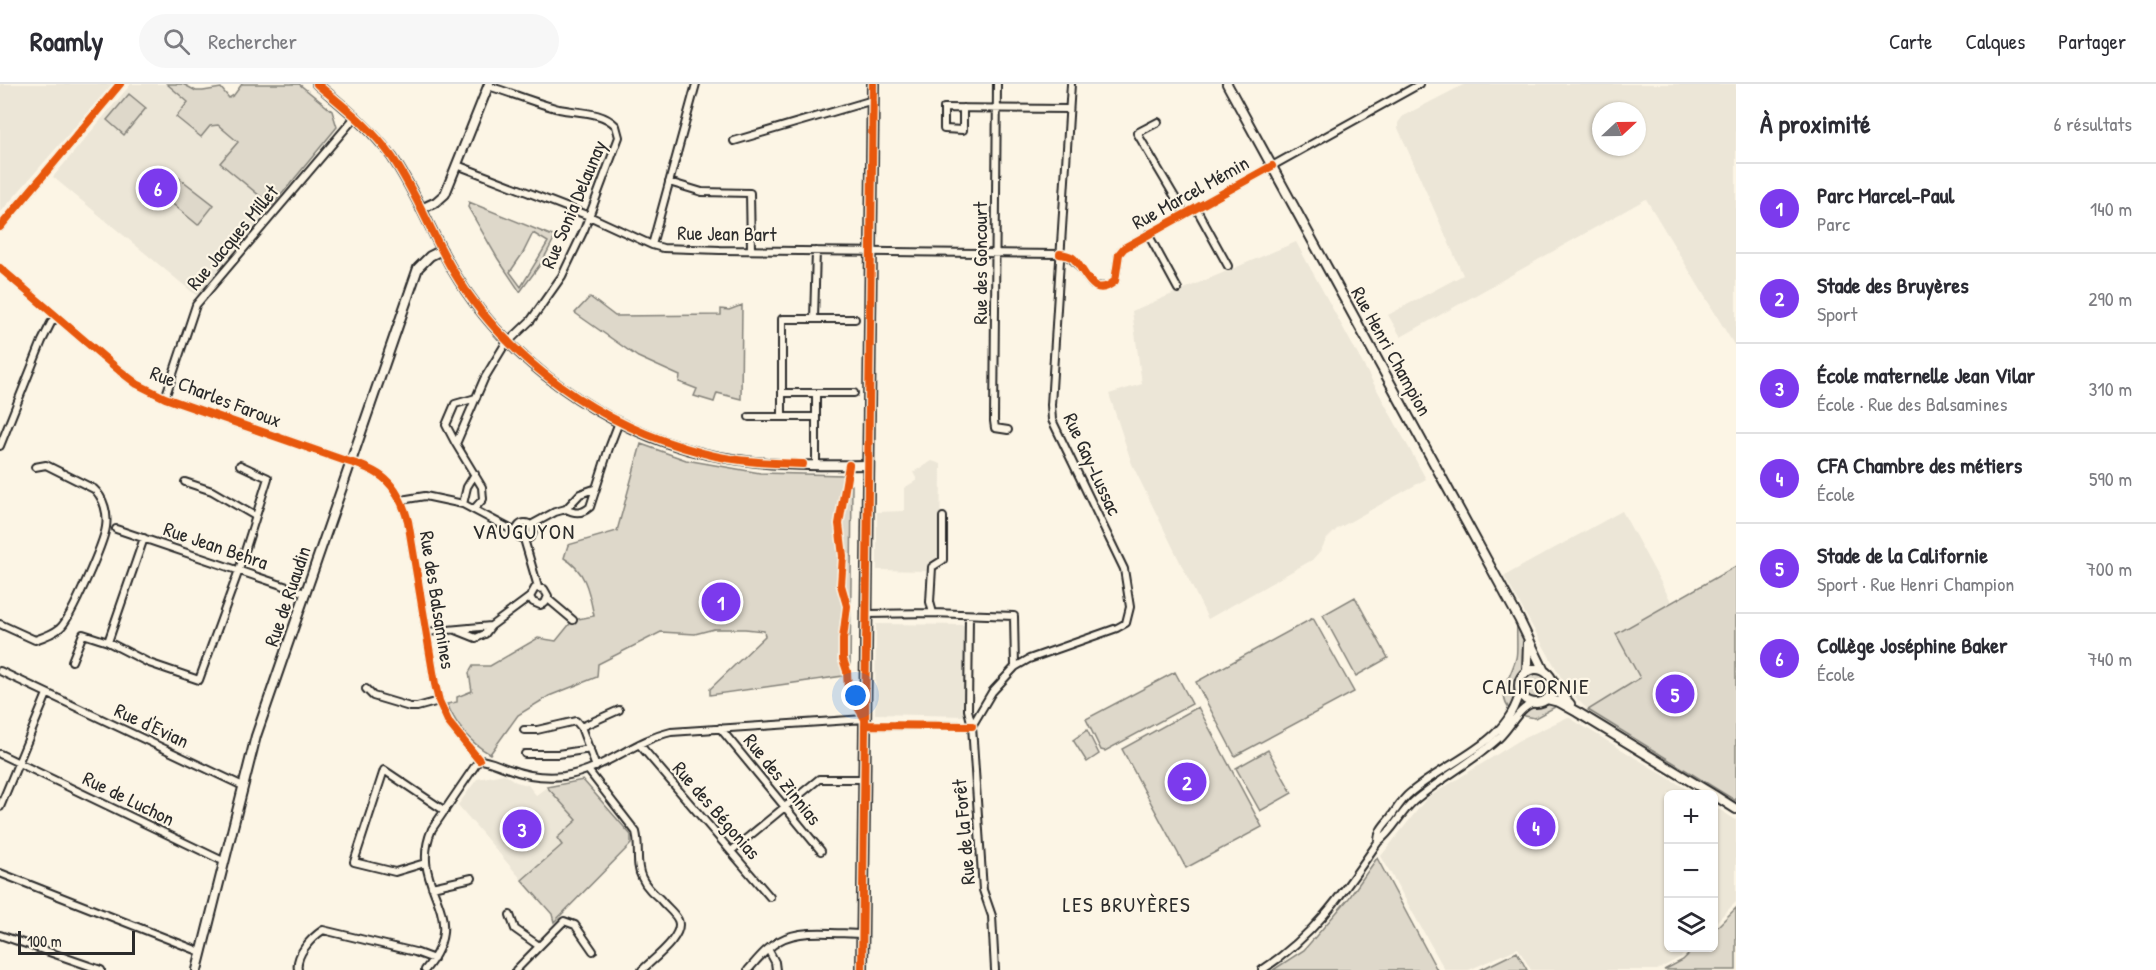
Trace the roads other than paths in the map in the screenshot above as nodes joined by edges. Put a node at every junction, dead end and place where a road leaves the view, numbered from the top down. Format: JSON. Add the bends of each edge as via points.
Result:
{"nodes":[{"id":1,"x":120,"y":84,"type":"edge"},
{"id":2,"x":317,"y":84,"type":"edge"},
{"id":3,"x":696,"y":84,"type":"edge"},
{"id":4,"x":873,"y":84,"type":"edge"},
{"id":5,"x":997,"y":84,"type":"edge"},
{"id":6,"x":1071,"y":84,"type":"edge"},
{"id":7,"x":1227,"y":84,"type":"edge"},
{"id":8,"x":1419,"y":84,"type":"edge"},
{"id":9,"x":489,"y":85,"type":"edge"},
{"id":10,"x":873,"y":100,"type":"junction"},
{"id":11,"x":963,"y":108,"type":"junction"},
{"id":12,"x":997,"y":108,"type":"junction"},
{"id":13,"x":1068,"y":109,"type":"junction"},
{"id":14,"x":356,"y":117,"type":"junction"},
{"id":15,"x":1158,"y":122,"type":"dead end"},
{"id":16,"x":734,"y":141,"type":"dead end"},
{"id":17,"x":457,"y":165,"type":"junction"},
{"id":18,"x":1272,"y":166,"type":"junction"},
{"id":19,"x":669,"y":182,"type":"junction"},
{"id":20,"x":1196,"y":208,"type":"junction"},
{"id":21,"x":421,"y":209,"type":"junction"},
{"id":22,"x":1185,"y":214,"type":"junction"},
{"id":23,"x":589,"y":216,"type":"junction"},
{"id":24,"x":0,"y":227,"type":"edge"},
{"id":25,"x":1148,"y":234,"type":"junction"},
{"id":26,"x":652,"y":245,"type":"junction"},
{"id":27,"x":442,"y":250,"type":"junction"},
{"id":28,"x":751,"y":250,"type":"junction"},
{"id":29,"x":816,"y":251,"type":"junction"},
{"id":30,"x":871,"y":251,"type":"junction"},
{"id":31,"x":995,"y":253,"type":"junction"},
{"id":32,"x":1060,"y":254,"type":"junction"},
{"id":33,"x":1228,"y":266,"type":"dead end"},
{"id":34,"x":0,"y":268,"type":"edge"},
{"id":35,"x":1178,"y":289,"type":"dead end"},
{"id":36,"x":57,"y":317,"type":"junction"},
{"id":37,"x":814,"y":319,"type":"junction"},
{"id":38,"x":855,"y":319,"type":"dead end"},
{"id":39,"x":509,"y":341,"type":"junction"},
{"id":40,"x":782,"y":393,"type":"junction"},
{"id":41,"x":816,"y":393,"type":"junction"},
{"id":42,"x":854,"y":393,"type":"dead end"},
{"id":43,"x":165,"y":398,"type":"junction"},
{"id":44,"x":476,"y":398,"type":"junction"},
{"id":45,"x":749,"y":417,"type":"dead end"},
{"id":46,"x":782,"y":417,"type":"junction"},
{"id":47,"x":816,"y":417,"type":"junction"},
{"id":48,"x":619,"y":422,"type":"junction"},
{"id":49,"x":1008,"y":430,"type":"dead end"},
{"id":50,"x":456,"y":444,"type":"junction"},
{"id":51,"x":0,"y":446,"type":"edge"},
{"id":52,"x":350,"y":462,"type":"junction"},
{"id":53,"x":816,"y":464,"type":"junction"},
{"id":54,"x":240,"y":465,"type":"dead end"},
{"id":55,"x":869,"y":465,"type":"junction"},
{"id":56,"x":34,"y":467,"type":"dead end"},
{"id":57,"x":475,"y":474,"type":"junction"},
{"id":58,"x":185,"y":482,"type":"dead end"},
{"id":59,"x":594,"y":489,"type":"junction"},
{"id":60,"x":401,"y":500,"type":"junction"},
{"id":61,"x":463,"y":504,"type":"junction"},
{"id":62,"x":474,"y":509,"type":"junction"},
{"id":63,"x":566,"y":509,"type":"junction"},
{"id":64,"x":255,"y":516,"type":"junction"},
{"id":65,"x":943,"y":517,"type":"dead end"},
{"id":66,"x":531,"y":525,"type":"junction"},
{"id":67,"x":116,"y":529,"type":"dead end"},
{"id":68,"x":516,"y":532,"type":"junction"},
{"id":69,"x":144,"y":538,"type":"junction"},
{"id":70,"x":524,"y":539,"type":"junction"},
{"id":71,"x":239,"y":570,"type":"junction"},
{"id":72,"x":538,"y":588,"type":"junction"},
{"id":73,"x":306,"y":593,"type":"junction"},
{"id":74,"x":530,"y":597,"type":"junction"},
{"id":75,"x":548,"y":599,"type":"junction"},
{"id":76,"x":933,"y":613,"type":"junction"},
{"id":77,"x":867,"y":615,"type":"junction"},
{"id":78,"x":969,"y":615,"type":"junction"},
{"id":79,"x":573,"y":620,"type":"dead end"},
{"id":80,"x":0,"y":624,"type":"edge"},
{"id":81,"x":426,"y":632,"type":"junction"},
{"id":82,"x":1527,"y":635,"type":"junction"},
{"id":83,"x":108,"y":642,"type":"junction"},
{"id":84,"x":72,"y":661,"type":"dead end"},
{"id":85,"x":1015,"y":667,"type":"junction"},
{"id":86,"x":0,"y":671,"type":"edge"},
{"id":87,"x":1527,"y":671,"type":"junction"},
{"id":88,"x":1544,"y":671,"type":"junction"},
{"id":89,"x":1553,"y":685,"type":"junction"},
{"id":90,"x":366,"y":689,"type":"dead end"},
{"id":91,"x":1520,"y":690,"type":"junction"},
{"id":92,"x":47,"y":694,"type":"junction"},
{"id":93,"x":1547,"y":699,"type":"junction"},
{"id":94,"x":439,"y":701,"type":"junction"},
{"id":95,"x":1534,"y":703,"type":"junction"},
{"id":96,"x":619,"y":710,"type":"dead end"},
{"id":97,"x":1577,"y":712,"type":"junction"},
{"id":98,"x":865,"y":722,"type":"junction"},
{"id":99,"x":972,"y":726,"type":"junction"},
{"id":100,"x":581,"y":727,"type":"junction"},
{"id":101,"x":720,"y":728,"type":"junction"},
{"id":102,"x":524,"y":730,"type":"dead end"},
{"id":103,"x":639,"y":744,"type":"junction"},
{"id":104,"x":590,"y":749,"type":"junction"},
{"id":105,"x":0,"y":754,"type":"edge"},
{"id":106,"x":525,"y":754,"type":"dead end"},
{"id":107,"x":478,"y":760,"type":"junction"},
{"id":108,"x":18,"y":763,"type":"junction"},
{"id":109,"x":596,"y":767,"type":"junction"},
{"id":110,"x":588,"y":770,"type":"junction"},
{"id":111,"x":864,"y":779,"type":"junction"},
{"id":112,"x":243,"y":786,"type":"junction"},
{"id":113,"x":1705,"y":790,"type":"edge"},
{"id":114,"x":1718,"y":798,"type":"edge"},
{"id":115,"x":0,"y":807,"type":"edge"},
{"id":116,"x":784,"y":807,"type":"junction"},
{"id":117,"x":1736,"y":808,"type":"edge"},
{"id":118,"x":445,"y":810,"type":"junction"},
{"id":119,"x":1378,"y":842,"type":"junction"},
{"id":120,"x":731,"y":851,"type":"junction"},
{"id":121,"x":821,"y":851,"type":"dead end"},
{"id":122,"x":225,"y":862,"type":"junction"},
{"id":123,"x":425,"y":863,"type":"junction"},
{"id":124,"x":0,"y":873,"type":"edge"},
{"id":125,"x":472,"y":878,"type":"dead end"},
{"id":126,"x":432,"y":887,"type":"junction"},
{"id":127,"x":770,"y":897,"type":"dead end"},
{"id":128,"x":510,"y":915,"type":"dead end"},
{"id":129,"x":862,"y":934,"type":"junction"},
{"id":130,"x":0,"y":935,"type":"edge"},
{"id":131,"x":539,"y":946,"type":"junction"},
{"id":132,"x":768,"y":949,"type":"junction"},
{"id":133,"x":593,"y":951,"type":"dead end"},
{"id":134,"x":201,"y":952,"type":"junction"},
{"id":135,"x":434,"y":959,"type":"junction"},
{"id":136,"x":101,"y":970,"type":"edge"},
{"id":137,"x":196,"y":970,"type":"edge"},
{"id":138,"x":298,"y":970,"type":"edge"},
{"id":139,"x":425,"y":970,"type":"edge"},
{"id":140,"x":516,"y":970,"type":"edge"},
{"id":141,"x":642,"y":970,"type":"edge"},
{"id":142,"x":748,"y":970,"type":"edge"},
{"id":143,"x":776,"y":970,"type":"edge"},
{"id":144,"x":862,"y":970,"type":"edge"},
{"id":145,"x":995,"y":970,"type":"edge"},
{"id":146,"x":1262,"y":970,"type":"edge"}],
"edges":[{"from":1,"to":24,"type":"street"},
{"from":2,"to":14,"type":"street"},
{"from":3,"to":19,"type":"street"},
{"from":4,"to":10,"type":"main road"},
{"from":5,"to":12,"type":"street","name":"Rue des Goncourt"},
{"from":6,"to":13,"type":"street","name":"Rue Gay-Lussac"},
{"from":7,"to":18,"type":"street","name":"Rue Henri Champion"},
{"from":8,"to":18,"type":"street","name":"Rue Marcel Mémin"},
{"from":9,"to":17,"type":"street"},
{"from":9,"to":23,"type":"street","name":"Rue Sonia Delaunay","via":[[598,116],[616,126],[618,142]]},
{"from":10,"to":16,"type":"street"},
{"from":10,"to":30,"type":"main road"},
{"from":11,"to":11,"type":"street","via":[[963,130],[944,129],[944,108]]},
{"from":11,"to":12,"type":"street"},
{"from":12,"to":13,"type":"street"},
{"from":12,"to":31,"type":"street","name":"Rue des Goncourt"},
{"from":13,"to":32,"type":"street","name":"Rue Gay-Lussac"},
{"from":14,"to":21,"type":"street","via":[[393,158]]},
{"from":14,"to":43,"type":"street","name":"Rue Jacques Millet","via":[[196,305]]},
{"from":15,"to":22,"type":"street","via":[[1137,133]]},
{"from":17,"to":21,"type":"street","via":[[445,194]]},
{"from":17,"to":23,"type":"street","name":"Rue Jean Bart"},
{"from":18,"to":20,"type":"street","name":"Rue Marcel Mémin"},
{"from":18,"to":82,"type":"street","name":"Rue Henri Champion"},
{"from":19,"to":26,"type":"street"},
{"from":19,"to":28,"type":"street","via":[[702,192],[750,193]]},
{"from":20,"to":22,"type":"street","name":"Rue Marcel Mémin"},
{"from":20,"to":33,"type":"street"},
{"from":21,"to":27,"type":"street"},
{"from":22,"to":25,"type":"street","name":"Rue Marcel Mémin"},
{"from":23,"to":26,"type":"street","name":"Rue Jean Bart"},
{"from":23,"to":39,"type":"street","name":"Rue Sonia Delaunay","via":[[562,276],[531,320]]},
{"from":25,"to":32,"type":"street","name":"Rue Marcel Mémin","via":[[1119,254],[1115,280],[1106,286],[1093,285],[1075,260]]},
{"from":25,"to":35,"type":"street"},
{"from":26,"to":28,"type":"street","name":"Rue Jean Bart"},
{"from":27,"to":39,"type":"street","via":[[463,286]]},
{"from":27,"to":52,"type":"street","name":"Rue de Ruaudin","via":[[430,255],[418,268]]},
{"from":28,"to":29,"type":"street","name":"Rue Jean Bart"},
{"from":29,"to":30,"type":"street","name":"Rue Jean Bart"},
{"from":29,"to":37,"type":"street"},
{"from":30,"to":31,"type":"street","name":"Rue Jean Bart"},
{"from":30,"to":55,"type":"main road"},
{"from":31,"to":32,"type":"street","name":"Rue Jean Bart"},
{"from":31,"to":49,"type":"street","name":"Rue des Goncourt","via":[[994,421],[995,429]]},
{"from":32,"to":85,"type":"street","name":"Rue Gay-Lussac","via":[[1052,420],[1124,568],[1130,606],[1126,623],[1117,628]]},
{"from":34,"to":36,"type":"street","name":"Rue Charles Faroux"},
{"from":36,"to":43,"type":"street","name":"Rue Charles Faroux","via":[[137,384]]},
{"from":36,"to":51,"type":"street","via":[[42,341]]},
{"from":37,"to":38,"type":"street"},
{"from":37,"to":40,"type":"street","via":[[783,319]]},
{"from":39,"to":44,"type":"street","name":"Rue Sonia Delaunay"},
{"from":39,"to":48,"type":"street","via":[[564,388]]},
{"from":40,"to":41,"type":"street"},
{"from":40,"to":46,"type":"street"},
{"from":41,"to":42,"type":"street"},
{"from":41,"to":47,"type":"street"},
{"from":43,"to":52,"type":"street","name":"Rue Charles Faroux"},
{"from":44,"to":50,"type":"street","name":"Rue Sonia Delaunay"},
{"from":44,"to":50,"type":"street","via":[[455,404],[446,425]]},
{"from":45,"to":46,"type":"street"},
{"from":46,"to":47,"type":"street"},
{"from":47,"to":53,"type":"street"},
{"from":48,"to":53,"type":"street","via":[[661,441],[705,454],[765,463]]},
{"from":48,"to":59,"type":"street"},
{"from":50,"to":57,"type":"street"},
{"from":52,"to":60,"type":"street","name":"Rue des Balsamines","via":[[365,465],[383,477]]},
{"from":52,"to":73,"type":"street","name":"Rue de Ruaudin"},
{"from":53,"to":55,"type":"street"},
{"from":54,"to":64,"type":"street","via":[[268,478]]},
{"from":55,"to":77,"type":"main road"},
{"from":56,"to":80,"type":"street","via":[[46,465],[100,494],[106,528],[77,601],[60,628],[35,640]]},
{"from":57,"to":61,"type":"street"},
{"from":57,"to":62,"type":"street","via":[[484,493]]},
{"from":58,"to":64,"type":"street","via":[[212,491]]},
{"from":59,"to":63,"type":"street","via":[[580,494]]},
{"from":59,"to":63,"type":"street","via":[[586,510],[572,513]]},
{"from":60,"to":61,"type":"street","via":[[425,496]]},
{"from":60,"to":81,"type":"street","name":"Rue des Balsamines"},
{"from":61,"to":62,"type":"street"},
{"from":62,"to":68,"type":"street"},
{"from":63,"to":66,"type":"street"},
{"from":64,"to":71,"type":"street"},
{"from":65,"to":76,"type":"street","via":[[943,560],[932,567]]},
{"from":66,"to":68,"type":"street","via":[[522,523]]},
{"from":66,"to":70,"type":"street","via":[[532,534]]},
{"from":67,"to":69,"type":"street","name":"Rue Jean Behra"},
{"from":68,"to":70,"type":"street"},
{"from":69,"to":71,"type":"street","name":"Rue Jean Behra"},
{"from":69,"to":83,"type":"street"},
{"from":70,"to":72,"type":"street"},
{"from":71,"to":73,"type":"street","name":"Rue Jean Behra"},
{"from":71,"to":83,"type":"street","via":[[199,680],[149,663]]},
{"from":72,"to":74,"type":"street"},
{"from":72,"to":75,"type":"street","via":[[546,591]]},
{"from":73,"to":112,"type":"street","name":"Rue de Ruaudin","via":[[256,736]]},
{"from":74,"to":75,"type":"street","via":[[540,605]]},
{"from":74,"to":81,"type":"street","via":[[476,638],[456,630]]},
{"from":75,"to":79,"type":"street"},
{"from":76,"to":77,"type":"street"},
{"from":76,"to":78,"type":"street"},
{"from":77,"to":98,"type":"main road"},
{"from":78,"to":85,"type":"street","via":[[1014,616]]},
{"from":78,"to":99,"type":"street","name":"Rue de la Forêt","via":[[968,710]]},
{"from":81,"to":94,"type":"street","name":"Rue des Balsamines"},
{"from":82,"to":87,"type":"street","name":"Rue Henri Champion"},
{"from":82,"to":88,"type":"street","name":"Rue Henri Champion"},
{"from":83,"to":84,"type":"street","via":[[83,634]]},
{"from":85,"to":99,"type":"street","name":"Rue Gay-Lussac","via":[[992,692]]},
{"from":86,"to":92,"type":"street","name":"Rue d'Evian"},
{"from":87,"to":88,"type":"street"},
{"from":87,"to":91,"type":"street","via":[[1520,680]]},
{"from":88,"to":89,"type":"street"},
{"from":89,"to":93,"type":"street"},
{"from":89,"to":97,"type":"street"},
{"from":90,"to":94,"type":"street","via":[[373,696],[410,707]]},
{"from":91,"to":95,"type":"street","via":[[1525,699]]},
{"from":91,"to":119,"type":"street","via":[[1509,716],[1496,733],[1409,793],[1378,833]]},
{"from":92,"to":108,"type":"street"},
{"from":92,"to":112,"type":"street","name":"Rue d'Evian"},
{"from":93,"to":95,"type":"street"},
{"from":93,"to":97,"type":"street"},
{"from":94,"to":107,"type":"street","name":"Rue des Balsamines","via":[[449,723]]},
{"from":95,"to":119,"type":"street","via":[[1487,749],[1413,801]]},
{"from":96,"to":100,"type":"street"},
{"from":97,"to":113,"type":"street"},
{"from":98,"to":99,"type":"street"},
{"from":98,"to":101,"type":"street"},
{"from":98,"to":111,"type":"main road"},
{"from":99,"to":145,"type":"street","name":"Rue de la Forêt","via":[[983,890],[992,916]]},
{"from":100,"to":102,"type":"street","via":[[576,721]]},
{"from":100,"to":104,"type":"street"},
{"from":101,"to":103,"type":"street","via":[[671,732]]},
{"from":101,"to":116,"type":"street","name":"Rue des Zinnias"},
{"from":103,"to":109,"type":"street"},
{"from":103,"to":120,"type":"street","name":"Rue des Bégonias"},
{"from":104,"to":106,"type":"street"},
{"from":104,"to":109,"type":"street"},
{"from":105,"to":108,"type":"street","name":"Rue de Luchon"},
{"from":107,"to":110,"type":"street","via":[[533,776],[565,776]]},
{"from":107,"to":118,"type":"street"},
{"from":108,"to":115,"type":"street"},
{"from":108,"to":122,"type":"street","name":"Rue de Luchon"},
{"from":109,"to":110,"type":"street"},
{"from":110,"to":141,"type":"street","via":[[636,832],[641,877],[677,918],[680,927],[677,936]]},
{"from":111,"to":116,"type":"street","via":[[819,779]]},
{"from":111,"to":129,"type":"main road"},
{"from":112,"to":122,"type":"street","name":"Rue de Ruaudin"},
{"from":114,"to":117,"type":"street"},
{"from":116,"to":120,"type":"street"},
{"from":116,"to":121,"type":"street","name":"Rue des Zinnias"},
{"from":118,"to":123,"type":"street","via":[[427,840]]},
{"from":118,"to":123,"type":"street","via":[[384,770],[354,862],[395,872]]},
{"from":119,"to":146,"type":"street","via":[[1321,921]]},
{"from":120,"to":127,"type":"street","name":"Rue des Bégonias"},
{"from":122,"to":134,"type":"street","name":"Rue de Ruaudin"},
{"from":123,"to":126,"type":"street"},
{"from":124,"to":134,"type":"street"},
{"from":125,"to":126,"type":"street"},
{"from":126,"to":135,"type":"street","via":[[444,926]]},
{"from":128,"to":131,"type":"street","via":[[515,929]]},
{"from":129,"to":132,"type":"street","via":[[798,935]]},
{"from":129,"to":144,"type":"main road"},
{"from":130,"to":136,"type":"street"},
{"from":131,"to":133,"type":"street","via":[[564,921],[575,925]]},
{"from":131,"to":140,"type":"street"},
{"from":132,"to":142,"type":"street"},
{"from":132,"to":143,"type":"street"},
{"from":134,"to":137,"type":"street","name":"Rue de Ruaudin"},
{"from":135,"to":138,"type":"street","via":[[323,930],[302,952],[297,960]]},
{"from":135,"to":139,"type":"street"}]}
